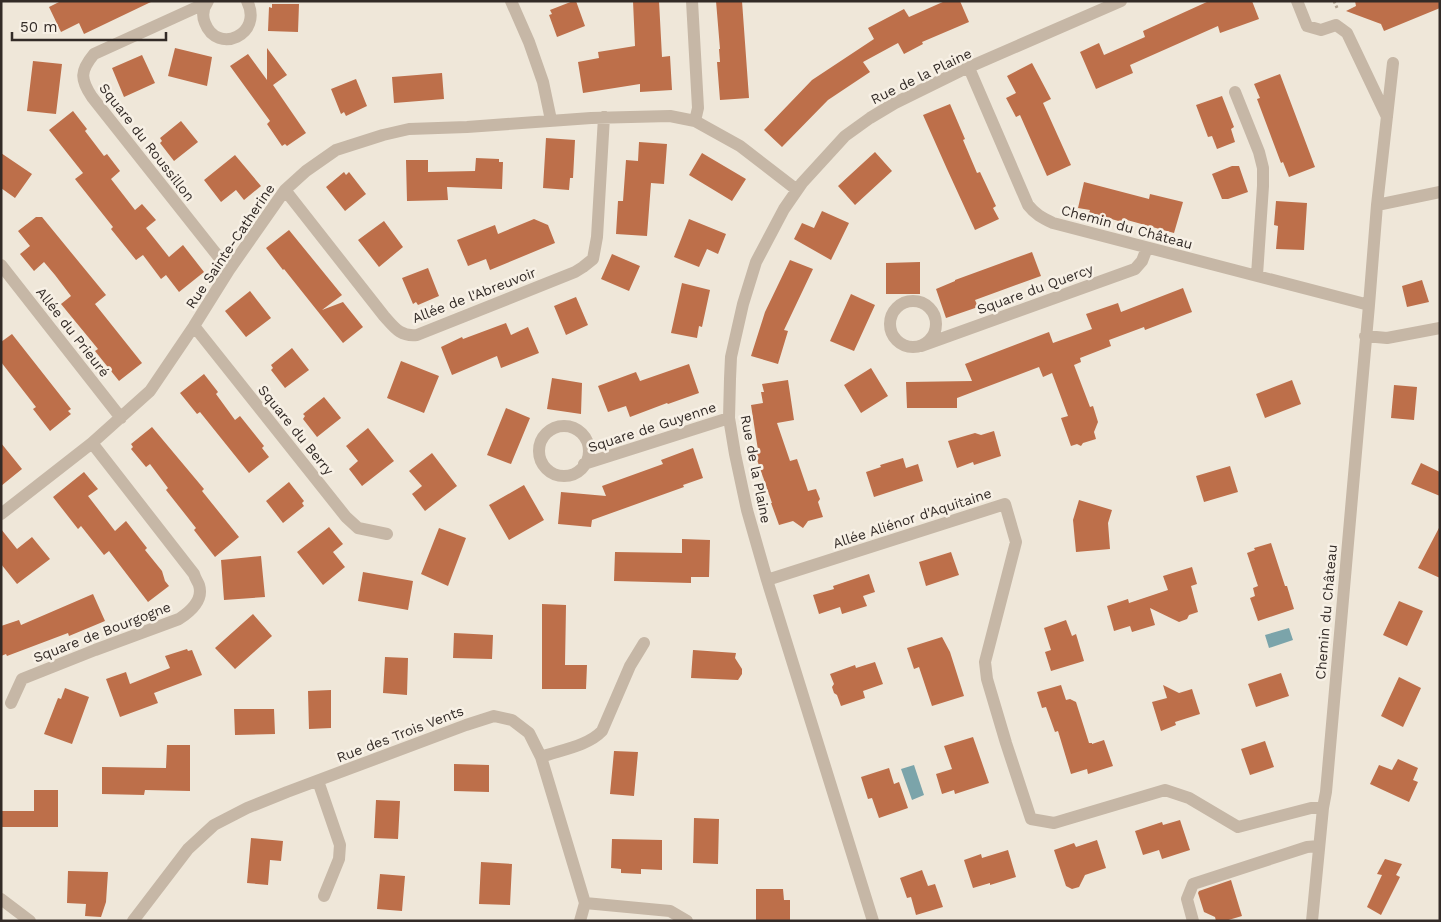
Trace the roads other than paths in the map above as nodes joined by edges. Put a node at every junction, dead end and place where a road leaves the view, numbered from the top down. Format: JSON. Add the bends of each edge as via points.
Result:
{"nodes":[{"id":1,"x":247,"y":1,"type":"edge"},
{"id":2,"x":511,"y":1,"type":"edge"},
{"id":3,"x":692,"y":1,"type":"edge"},
{"id":4,"x":1122,"y":1,"type":"edge"},
{"id":5,"x":1296,"y":1,"type":"edge"},
{"id":6,"x":207,"y":2,"type":"edge"},
{"id":7,"x":1393,"y":63,"type":"dead end"},
{"id":8,"x":969,"y":68,"type":"junction"},
{"id":9,"x":1236,"y":92,"type":"dead end"},
{"id":10,"x":604,"y":117,"type":"junction"},
{"id":11,"x":1387,"y":117,"type":"junction"},
{"id":12,"x":551,"y":120,"type":"junction"},
{"id":13,"x":695,"y":120,"type":"junction"},
{"id":14,"x":285,"y":190,"type":"junction"},
{"id":15,"x":797,"y":190,"type":"junction"},
{"id":16,"x":1440,"y":192,"type":"edge"},
{"id":17,"x":1377,"y":205,"type":"junction"},
{"id":18,"x":1147,"y":248,"type":"junction"},
{"id":19,"x":1,"y":265,"type":"edge"},
{"id":20,"x":228,"y":270,"type":"junction"},
{"id":21,"x":1257,"y":275,"type":"junction"},
{"id":22,"x":1369,"y":305,"type":"junction"},
{"id":23,"x":194,"y":326,"type":"junction"},
{"id":24,"x":1440,"y":328,"type":"edge"},
{"id":25,"x":1365,"y":336,"type":"junction"},
{"id":26,"x":921,"y":346,"type":"dead end"},
{"id":27,"x":122,"y":418,"type":"junction"},
{"id":28,"x":729,"y":418,"type":"junction"},
{"id":29,"x":92,"y":443,"type":"junction"},
{"id":30,"x":584,"y":464,"type":"dead end"},
{"id":31,"x":1,"y":514,"type":"edge"},
{"id":32,"x":387,"y":534,"type":"dead end"},
{"id":33,"x":767,"y":580,"type":"junction"},
{"id":34,"x":644,"y":643,"type":"dead end"},
{"id":35,"x":11,"y":703,"type":"dead end"},
{"id":36,"x":541,"y":756,"type":"junction"},
{"id":37,"x":318,"y":781,"type":"junction"},
{"id":38,"x":1323,"y":808,"type":"junction"},
{"id":39,"x":1319,"y":846,"type":"junction"},
{"id":40,"x":324,"y":896,"type":"dead end"},
{"id":41,"x":1,"y":899,"type":"edge"},
{"id":42,"x":585,"y":903,"type":"junction"},
{"id":43,"x":30,"y":921,"type":"edge"},
{"id":44,"x":133,"y":921,"type":"edge"},
{"id":45,"x":580,"y":921,"type":"edge"},
{"id":46,"x":687,"y":921,"type":"edge"},
{"id":47,"x":873,"y":921,"type":"edge"},
{"id":48,"x":1194,"y":921,"type":"edge"},
{"id":49,"x":1312,"y":921,"type":"edge"}],
"edges":[{"from":1,"to":6,"type":"street","name":"Square du Roussillon","via":[[252,18],[249,26],[237,37],[229,39],[213,35],[208,29],[203,15]]},
{"from":2,"to":12,"type":"street","via":[[543,82]]},
{"from":3,"to":13,"type":"street","via":[[698,108]]},
{"from":4,"to":8,"type":"street","name":"Rue de la Plaine"},
{"from":5,"to":11,"type":"street","via":[[1307,26],[1321,30],[1336,25],[1347,33]]},
{"from":6,"to":20,"type":"street","name":"Square du Roussillon","via":[[94,54],[83,74],[84,85],[92,97]]},
{"from":7,"to":11,"type":"street","name":"Chemin du Château"},
{"from":8,"to":15,"type":"street","name":"Rue de la Plaine","via":[[894,103],[870,118],[846,136]]},
{"from":8,"to":18,"type":"street","name":"Chemin du Château","via":[[1028,205],[1035,213],[1053,223]]},
{"from":9,"to":21,"type":"street","via":[[1263,168]]},
{"from":10,"to":12,"type":"street","name":"Rue Sainte-Catherine"},
{"from":10,"to":13,"type":"street","name":"Rue Sainte-Catherine","via":[[670,116]]},
{"from":10,"to":14,"type":"street","name":"Allée de l'Abreuvoir","via":[[597,238],[592,259],[574,272],[417,335],[401,333],[384,316]]},
{"from":11,"to":17,"type":"street","name":"Chemin du Château"},
{"from":12,"to":14,"type":"street","name":"Rue Sainte-Catherine","via":[[409,130],[382,135],[336,150]]},
{"from":13,"to":15,"type":"street","name":"Rue Sainte-Catherine","via":[[740,146]]},
{"from":14,"to":20,"type":"street","name":"Rue Sainte-Catherine"},
{"from":15,"to":28,"type":"street","name":"Rue de la Plaine","via":[[756,262],[745,297],[731,357]]},
{"from":16,"to":17,"type":"street"},
{"from":17,"to":22,"type":"street","name":"Chemin du Château"},
{"from":18,"to":21,"type":"street","name":"Chemin du Château"},
{"from":18,"to":26,"type":"street","name":"Square du Quercy","via":[[1135,269]]},
{"from":19,"to":27,"type":"street","name":"Allée du Prieuré"},
{"from":20,"to":23,"type":"street","name":"Rue Sainte-Catherine"},
{"from":21,"to":22,"type":"street","name":"Chemin du Château"},
{"from":22,"to":25,"type":"street","name":"Chemin du Château"},
{"from":23,"to":27,"type":"street","name":"Rue Sainte-Catherine","via":[[150,391]]},
{"from":23,"to":32,"type":"street","name":"Square du Berry","via":[[346,517],[358,528]]},
{"from":24,"to":25,"type":"street","via":[[1387,338]]},
{"from":25,"to":38,"type":"street","name":"Chemin du Château"},
{"from":27,"to":29,"type":"street","name":"Rue Sainte-Catherine"},
{"from":28,"to":30,"type":"street","name":"Square de Guyenne"},
{"from":28,"to":33,"type":"street","name":"Rue de la Plaine","via":[[747,510]]},
{"from":29,"to":31,"type":"street","name":"Rue Sainte-Catherine"},
{"from":29,"to":35,"type":"street","name":"Square de Bourgogne","via":[[194,574],[200,586],[200,597],[190,612],[179,619],[22,679]]},
{"from":33,"to":38,"type":"street","name":"Allée Aliénor d'Aquitaine","via":[[1005,504],[1016,542],[985,662],[987,679],[1031,819],[1054,823],[1165,790],[1189,798],[1238,827],[1311,808]]},
{"from":33,"to":47,"type":"street","name":"Rue de la Plaine"},
{"from":34,"to":36,"type":"street","via":[[630,666],[602,731],[594,739]]},
{"from":36,"to":37,"type":"street","name":"Rue des Trois Vents","via":[[529,733],[512,720],[494,716]]},
{"from":36,"to":42,"type":"street","name":"Rue des Trois Vents"},
{"from":37,"to":40,"type":"street","via":[[340,845],[339,859]]},
{"from":37,"to":44,"type":"street","name":"Rue des Trois Vents","via":[[247,808],[214,825],[188,849]]},
{"from":38,"to":39,"type":"street","name":"Chemin du Château"},
{"from":39,"to":48,"type":"street","via":[[1307,847],[1193,884],[1187,899]]},
{"from":39,"to":49,"type":"street","name":"Chemin du Château"},
{"from":41,"to":43,"type":"street"},
{"from":42,"to":45,"type":"street"},
{"from":42,"to":46,"type":"street","via":[[670,911]]}]}
